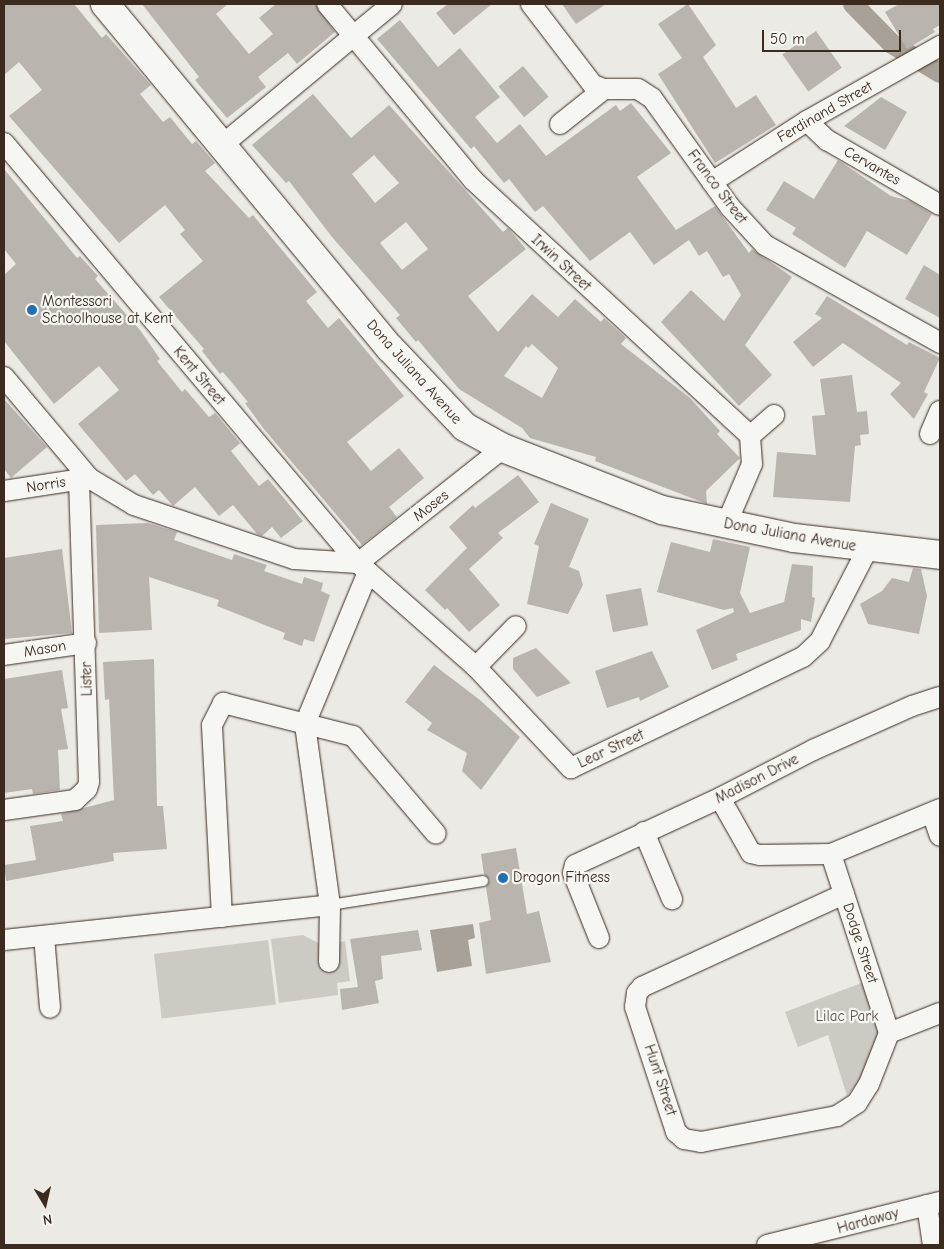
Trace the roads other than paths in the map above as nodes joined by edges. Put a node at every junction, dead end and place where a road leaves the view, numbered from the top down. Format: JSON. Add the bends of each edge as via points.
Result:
{"nodes":[{"id":1,"x":105,"y":4,"type":"edge"},
{"id":2,"x":327,"y":4,"type":"edge"},
{"id":3,"x":392,"y":4,"type":"edge"},
{"id":4,"x":531,"y":4,"type":"edge"},
{"id":5,"x":352,"y":35,"type":"junction"},
{"id":6,"x":936,"y":49,"type":"edge"},
{"id":7,"x":604,"y":89,"type":"junction"},
{"id":8,"x":806,"y":121,"type":"junction"},
{"id":9,"x":560,"y":124,"type":"dead end"},
{"id":10,"x":4,"y":142,"type":"edge"},
{"id":11,"x":220,"y":146,"type":"junction"},
{"id":12,"x":712,"y":182,"type":"junction"},
{"id":13,"x":940,"y":205,"type":"edge"},
{"id":14,"x":940,"y":343,"type":"edge"},
{"id":15,"x":4,"y":377,"type":"edge"},
{"id":16,"x":940,"y":410,"type":"edge"},
{"id":17,"x":774,"y":416,"type":"dead end"},
{"id":18,"x":930,"y":434,"type":"dead end"},
{"id":19,"x":750,"y":436,"type":"junction"},
{"id":20,"x":503,"y":448,"type":"junction"},
{"id":21,"x":84,"y":479,"type":"junction"},
{"id":22,"x":4,"y":491,"type":"edge"},
{"id":23,"x":726,"y":525,"type":"junction"},
{"id":24,"x":868,"y":548,"type":"junction"},
{"id":25,"x":940,"y":555,"type":"edge"},
{"id":26,"x":363,"y":568,"type":"junction"},
{"id":27,"x":516,"y":626,"type":"dead end"},
{"id":28,"x":86,"y":643,"type":"junction"},
{"id":29,"x":4,"y":656,"type":"edge"},
{"id":30,"x":476,"y":666,"type":"junction"},
{"id":31,"x":940,"y":697,"type":"edge"},
{"id":32,"x":305,"y":724,"type":"junction"},
{"id":33,"x":720,"y":798,"type":"junction"},
{"id":34,"x":4,"y":810,"type":"edge"},
{"id":35,"x":936,"y":811,"type":"edge"},
{"id":36,"x":644,"y":832,"type":"junction"},
{"id":37,"x":436,"y":834,"type":"dead end"},
{"id":38,"x":940,"y":836,"type":"edge"},
{"id":39,"x":831,"y":854,"type":"junction"},
{"id":40,"x":483,"y":881,"type":"dead end"},
{"id":41,"x":844,"y":894,"type":"junction"},
{"id":42,"x":672,"y":899,"type":"dead end"},
{"id":43,"x":330,"y":905,"type":"junction"},
{"id":44,"x":222,"y":917,"type":"junction"},
{"id":45,"x":44,"y":936,"type":"junction"},
{"id":46,"x":599,"y":938,"type":"dead end"},
{"id":47,"x":4,"y":940,"type":"edge"},
{"id":48,"x":330,"y":962,"type":"dead end"},
{"id":49,"x":50,"y":1008,"type":"dead end"},
{"id":50,"x":940,"y":1013,"type":"edge"},
{"id":51,"x":889,"y":1033,"type":"junction"},
{"id":52,"x":933,"y":1204,"type":"edge"},
{"id":53,"x":826,"y":1239,"type":"edge"},
{"id":54,"x":767,"y":1245,"type":"edge"},
{"id":55,"x":933,"y":1245,"type":"edge"}],
"edges":[{"from":1,"to":11,"type":"street","name":"Dona Juliana Avenue"},
{"from":2,"to":5,"type":"street","name":"Irwin Street"},
{"from":3,"to":5,"type":"street"},
{"from":4,"to":7,"type":"street","via":[[592,85]]},
{"from":5,"to":11,"type":"street"},
{"from":5,"to":19,"type":"street","name":"Irwin Street","via":[[473,180]]},
{"from":6,"to":8,"type":"street","name":"Ferdinand Street"},
{"from":7,"to":9,"type":"street"},
{"from":7,"to":12,"type":"street","name":"Franco Street","via":[[638,89],[652,98]]},
{"from":8,"to":12,"type":"street","name":"Ferdinand Street"},
{"from":8,"to":13,"type":"street","name":"Cervantes","via":[[827,140]]},
{"from":10,"to":26,"type":"street","name":"Kent Street"},
{"from":11,"to":20,"type":"street","name":"Dona Juliana Avenue","via":[[440,404],[465,427]]},
{"from":12,"to":14,"type":"street","name":"Franco Street","via":[[765,245]]},
{"from":15,"to":21,"type":"street"},
{"from":16,"to":18,"type":"street"},
{"from":17,"to":19,"type":"street"},
{"from":19,"to":23,"type":"street","via":[[752,464]]},
{"from":20,"to":23,"type":"street","name":"Dona Juliana Avenue","via":[[609,492],[662,510]]},
{"from":20,"to":26,"type":"street","name":"Moses"},
{"from":21,"to":22,"type":"street","name":"Norris"},
{"from":21,"to":26,"type":"street","via":[[134,505],[294,560]]},
{"from":21,"to":28,"type":"street","name":"Lister"},
{"from":23,"to":24,"type":"street","name":"Dona Juliana Avenue"},
{"from":24,"to":25,"type":"street","name":"Dona Juliana Avenue"},
{"from":24,"to":30,"type":"street","name":"Lear Street","via":[[820,641],[803,657],[571,768]]},
{"from":26,"to":30,"type":"street","name":"Lear Street"},
{"from":26,"to":32,"type":"street"},
{"from":27,"to":30,"type":"street"},
{"from":28,"to":29,"type":"street","name":"Mason"},
{"from":28,"to":34,"type":"street","name":"Lister","via":[[87,789],[75,800]]},
{"from":31,"to":33,"type":"street","name":"Madison Drive","via":[[813,750]]},
{"from":32,"to":37,"type":"street","via":[[352,736]]},
{"from":32,"to":43,"type":"street"},
{"from":32,"to":44,"type":"street","via":[[223,703],[212,725]]},
{"from":33,"to":36,"type":"street","name":"Madison Drive"},
{"from":33,"to":39,"type":"street","via":[[751,853]]},
{"from":35,"to":38,"type":"street"},
{"from":35,"to":39,"type":"street"},
{"from":36,"to":42,"type":"street"},
{"from":36,"to":46,"type":"street","name":"Madison Drive","via":[[576,865],[573,873]]},
{"from":39,"to":41,"type":"street","name":"Dodge Street"},
{"from":40,"to":43,"type":"lane"},
{"from":41,"to":51,"type":"street","name":"Dodge Street"},
{"from":41,"to":51,"type":"street","name":"Hunt Street","via":[[637,992],[635,1006],[676,1132],[684,1138],[701,1142],[837,1116],[857,1103],[869,1084]]},
{"from":43,"to":44,"type":"street"},
{"from":43,"to":48,"type":"street"},
{"from":44,"to":45,"type":"street"},
{"from":45,"to":47,"type":"street"},
{"from":45,"to":49,"type":"street"},
{"from":50,"to":51,"type":"street"},
{"from":52,"to":53,"type":"street","name":"Hardaway"},
{"from":52,"to":55,"type":"street"},
{"from":53,"to":54,"type":"street","name":"Hardaway"}]}
